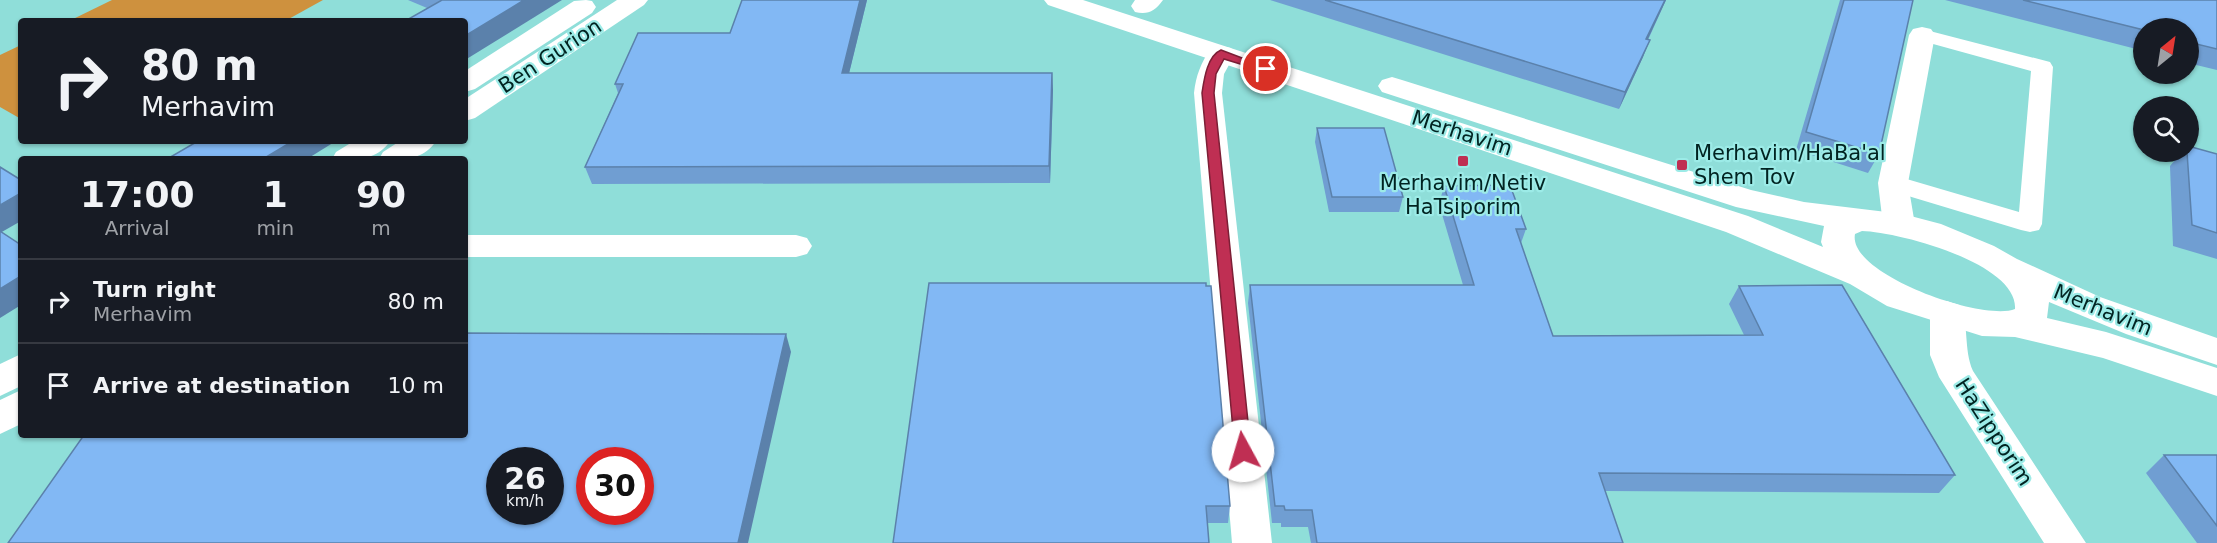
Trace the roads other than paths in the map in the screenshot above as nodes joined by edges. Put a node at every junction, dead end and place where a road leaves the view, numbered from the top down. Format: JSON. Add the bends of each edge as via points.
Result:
{"nodes":[{"id":1,"x":595,"y":0,"type":"edge"},
{"id":2,"x":635,"y":0,"type":"edge"},
{"id":3,"x":1058,"y":0,"type":"edge"},
{"id":4,"x":1139,"y":2,"type":"edge"},
{"id":5,"x":1922,"y":35,"type":"joint"},
{"id":6,"x":1221,"y":54,"type":"junction"},
{"id":7,"x":468,"y":81,"type":"edge"},
{"id":8,"x":468,"y":110,"type":"edge"},
{"id":9,"x":370,"y":144,"type":"edge"},
{"id":10,"x":416,"y":144,"type":"edge"},
{"id":11,"x":352,"y":156,"type":"edge"},
{"id":12,"x":398,"y":156,"type":"edge"},
{"id":13,"x":1893,"y":183,"type":"junction"},
{"id":14,"x":1859,"y":220,"type":"junction"},
{"id":15,"x":1899,"y":225,"type":"junction"},
{"id":16,"x":468,"y":246,"type":"edge"},
{"id":17,"x":796,"y":246,"type":"dead end"},
{"id":18,"x":1993,"y":259,"type":"junction"},
{"id":19,"x":1862,"y":276,"type":"junction"},
{"id":20,"x":1947,"y":314,"type":"junction"},
{"id":21,"x":2015,"y":324,"type":"junction"},
{"id":22,"x":2217,"y":352,"type":"edge"},
{"id":23,"x":18,"y":370,"type":"edge"},
{"id":24,"x":0,"y":381,"type":"edge"},
{"id":25,"x":2217,"y":382,"type":"edge"},
{"id":26,"x":18,"y":407,"type":"edge"},
{"id":27,"x":0,"y":419,"type":"edge"},
{"id":28,"x":1252,"y":543,"type":"edge"},
{"id":29,"x":2066,"y":543,"type":"edge"}],
"edges":[{"from":1,"to":7,"type":"street","name":"Ben Gurion"},
{"from":2,"to":8,"type":"street","name":"Ben Gurion"},
{"from":3,"to":6,"type":"street","name":"Merhavim"},
{"from":4,"to":14,"type":"street","name":"Merhavim","via":[[1747,201]]},
{"from":5,"to":13,"type":"street"},
{"from":5,"to":13,"type":"lane","via":[[2042,67],[2030,225]]},
{"from":6,"to":19,"type":"street","name":"Merhavim","via":[[1737,224]]},
{"from":6,"to":28,"type":"street","via":[[1210,74],[1208,93]]},
{"from":9,"to":11,"type":"street"},
{"from":10,"to":12,"type":"street"},
{"from":13,"to":15,"type":"street"},
{"from":14,"to":15,"type":"street","name":"Merhavim"},
{"from":14,"to":19,"type":"street","via":[[1840,227],[1837,242],[1846,260]]},
{"from":15,"to":18,"type":"street","name":"Merhavim","via":[[1962,244]]},
{"from":16,"to":17,"type":"street"},
{"from":18,"to":21,"type":"street","via":[[2020,279],[2032,298],[2031,316]]},
{"from":18,"to":22,"type":"street","name":"Merhavim","via":[[2068,299]]},
{"from":19,"to":20,"type":"street","name":"Merhavim","via":[[1899,297]]},
{"from":20,"to":21,"type":"street","name":"Merhavim","via":[[1982,323]]},
{"from":20,"to":29,"type":"street","name":"HaZipporim","via":[[1948,355],[1957,377]]},
{"from":21,"to":25,"type":"street","name":"Merhavim","via":[[2106,345]]},
{"from":23,"to":24,"type":"street"},
{"from":26,"to":27,"type":"street"}]}
